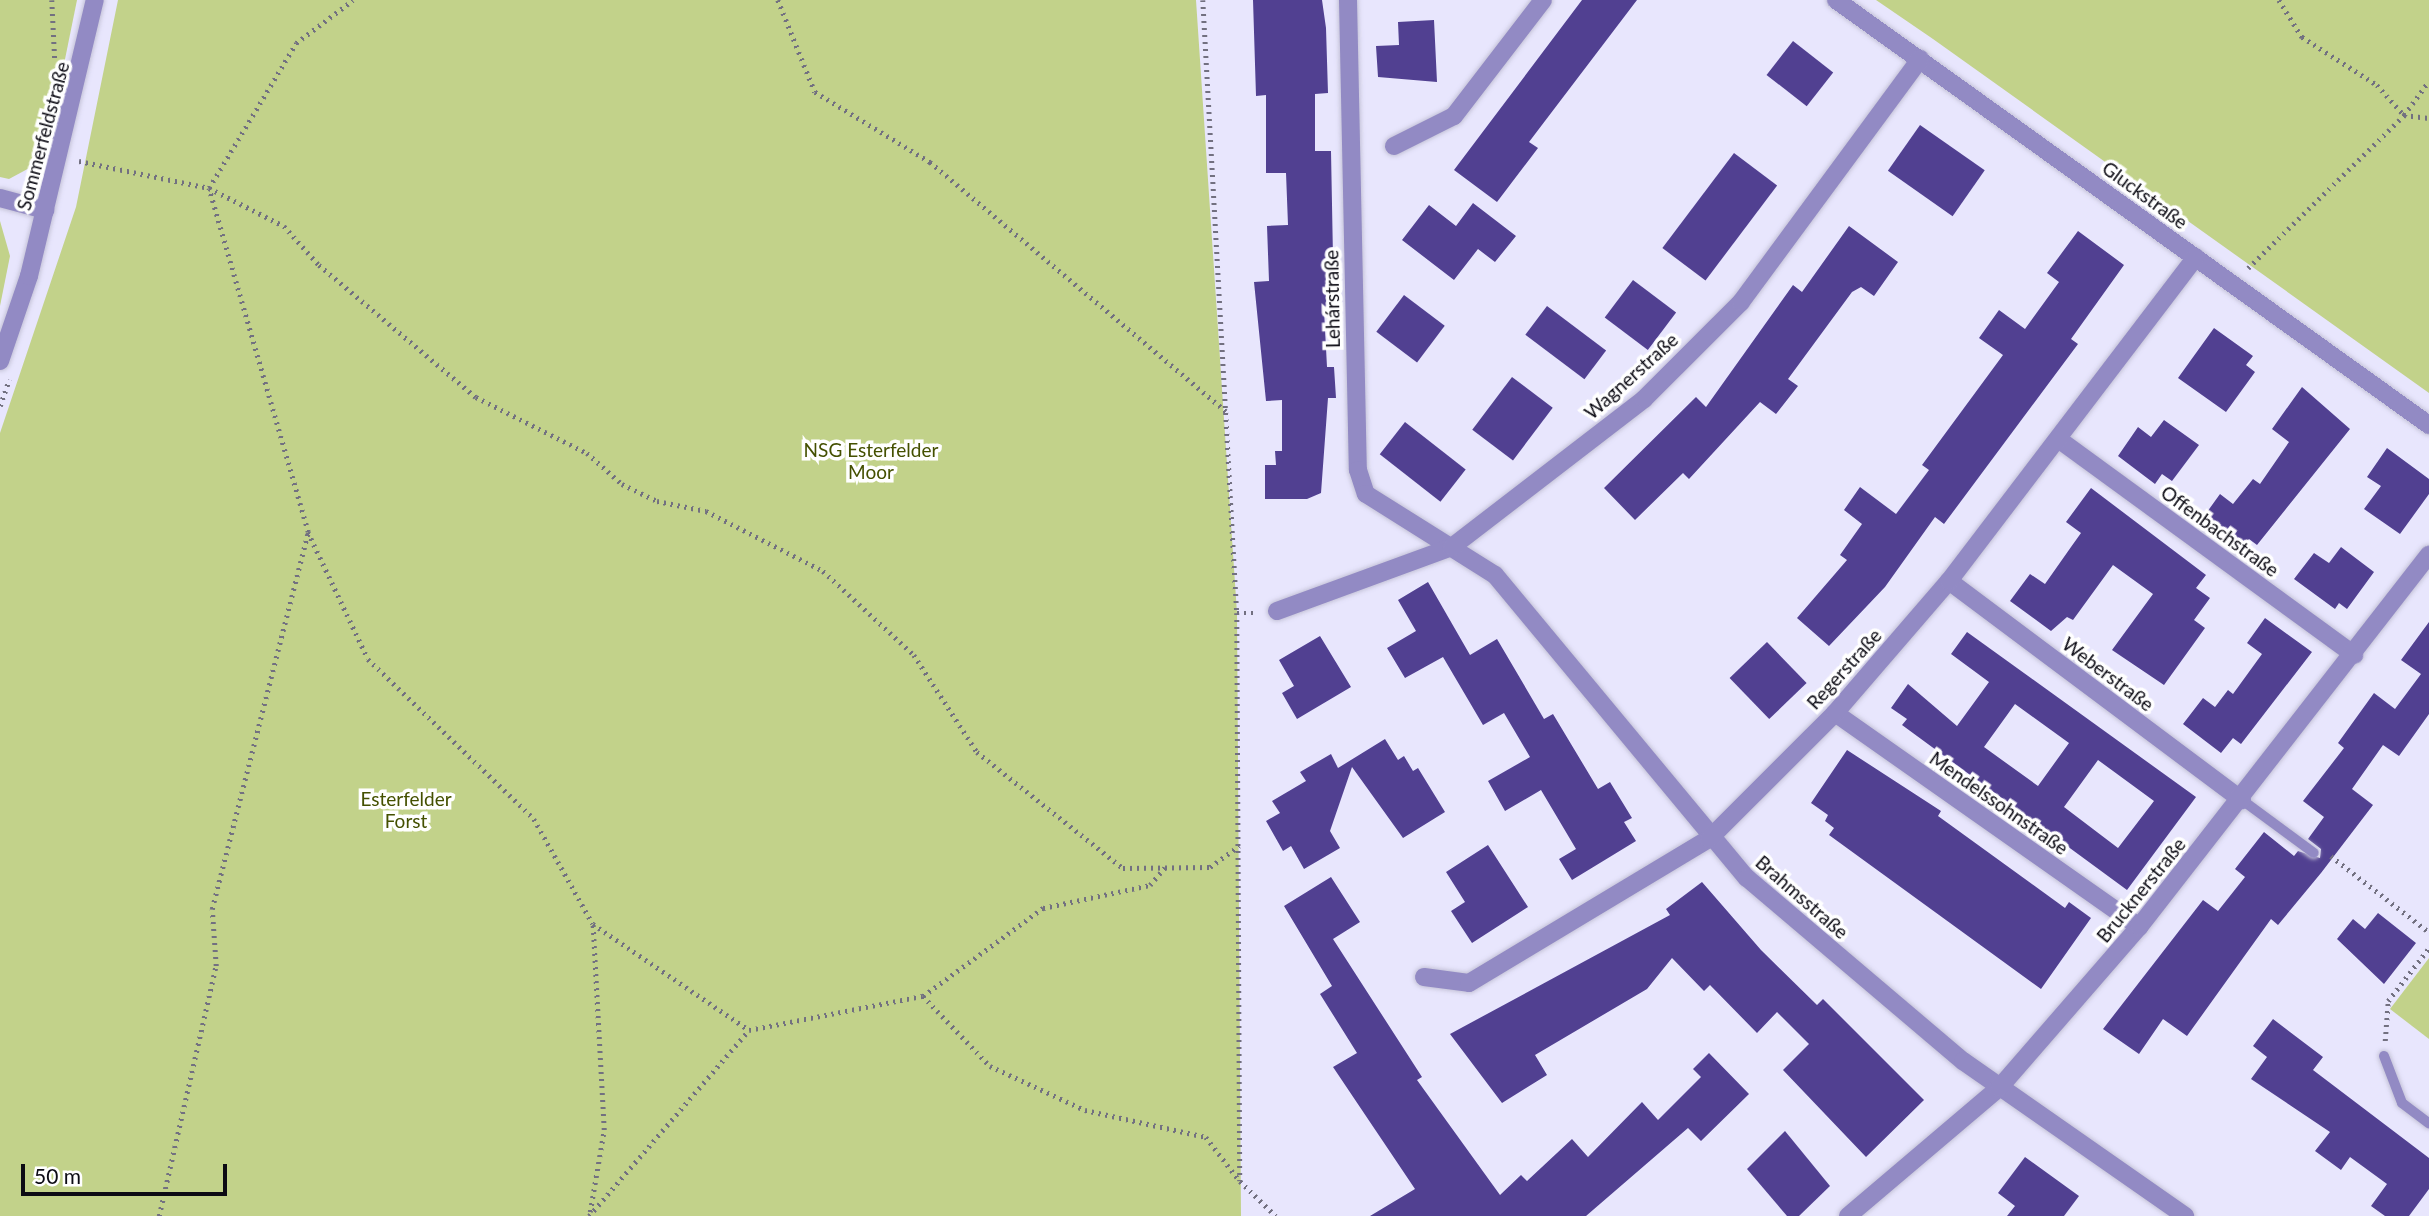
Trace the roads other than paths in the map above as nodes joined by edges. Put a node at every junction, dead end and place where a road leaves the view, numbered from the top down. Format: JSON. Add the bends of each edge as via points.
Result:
{"nodes":[{"id":1,"x":95,"y":0,"type":"edge"},
{"id":2,"x":1348,"y":0,"type":"edge"},
{"id":3,"x":1543,"y":0,"type":"edge"},
{"id":4,"x":1836,"y":0,"type":"edge"},
{"id":5,"x":1920,"y":59,"type":"junction"},
{"id":6,"x":1394,"y":146,"type":"dead end"},
{"id":7,"x":0,"y":198,"type":"edge"},
{"id":8,"x":45,"y":209,"type":"junction"},
{"id":9,"x":2196,"y":257,"type":"junction"},
{"id":10,"x":0,"y":361,"type":"edge"},
{"id":11,"x":2429,"y":425,"type":"edge"},
{"id":12,"x":2061,"y":441,"type":"junction"},
{"id":13,"x":1452,"y":547,"type":"junction"},
{"id":14,"x":2429,"y":555,"type":"edge"},
{"id":15,"x":1949,"y":581,"type":"junction"},
{"id":16,"x":1277,"y":611,"type":"dead end"},
{"id":17,"x":2354,"y":655,"type":"junction"},
{"id":18,"x":1835,"y":713,"type":"junction"},
{"id":19,"x":2242,"y":800,"type":"junction"},
{"id":20,"x":1709,"y":839,"type":"junction"},
{"id":21,"x":2314,"y":853,"type":"road end"},
{"id":22,"x":2139,"y":927,"type":"junction"},
{"id":23,"x":1424,"y":977,"type":"dead end"},
{"id":24,"x":2384,"y":1056,"type":"road end"},
{"id":25,"x":1999,"y":1088,"type":"junction"},
{"id":26,"x":2429,"y":1123,"type":"edge"},
{"id":27,"x":1848,"y":1216,"type":"edge"},
{"id":28,"x":2185,"y":1216,"type":"edge"}],
"edges":[{"from":1,"to":8,"type":"street","name":"Sommerfeldstraße"},
{"from":2,"to":13,"type":"street","name":"Lehárstraße","via":[[1358,470],[1366,494]]},
{"from":3,"to":6,"type":"street","via":[[1454,116]]},
{"from":4,"to":5,"type":"street","name":"Gluckstraße"},
{"from":5,"to":9,"type":"street","name":"Gluckstraße"},
{"from":5,"to":13,"type":"street","name":"Wagnerstraße","via":[[1741,302],[1644,399]]},
{"from":7,"to":8,"type":"street"},
{"from":8,"to":10,"type":"street","name":"Sommerfeldstraße"},
{"from":9,"to":11,"type":"street","name":"Gluckstraße"},
{"from":9,"to":12,"type":"street","name":"Regerstraße"},
{"from":12,"to":15,"type":"street","name":"Regerstraße"},
{"from":12,"to":17,"type":"street","name":"Offenbachstraße"},
{"from":13,"to":16,"type":"street","name":"Wagnerstraße"},
{"from":13,"to":20,"type":"street","name":"Brahmsstraße","via":[[1495,575]]},
{"from":14,"to":17,"type":"street","name":"Brucknerstraße"},
{"from":15,"to":18,"type":"street","name":"Regerstraße"},
{"from":15,"to":19,"type":"street","name":"Weberstraße"},
{"from":17,"to":19,"type":"street","name":"Brucknerstraße"},
{"from":18,"to":20,"type":"street","name":"Regerstraße"},
{"from":18,"to":22,"type":"street","name":"Mendelssohnstraße"},
{"from":19,"to":21,"type":"lane"},
{"from":19,"to":22,"type":"street","name":"Brucknerstraße"},
{"from":20,"to":23,"type":"street","name":"Regerstraße","via":[[1469,983]]},
{"from":20,"to":25,"type":"street","name":"Brahmsstraße","via":[[1747,878]]},
{"from":22,"to":25,"type":"street","name":"Brucknerstraße"},
{"from":24,"to":26,"type":"lane","via":[[2402,1103]]},
{"from":25,"to":27,"type":"street","name":"Brucknerstraße"},
{"from":25,"to":28,"type":"street","name":"Brahmsstraße"}]}
